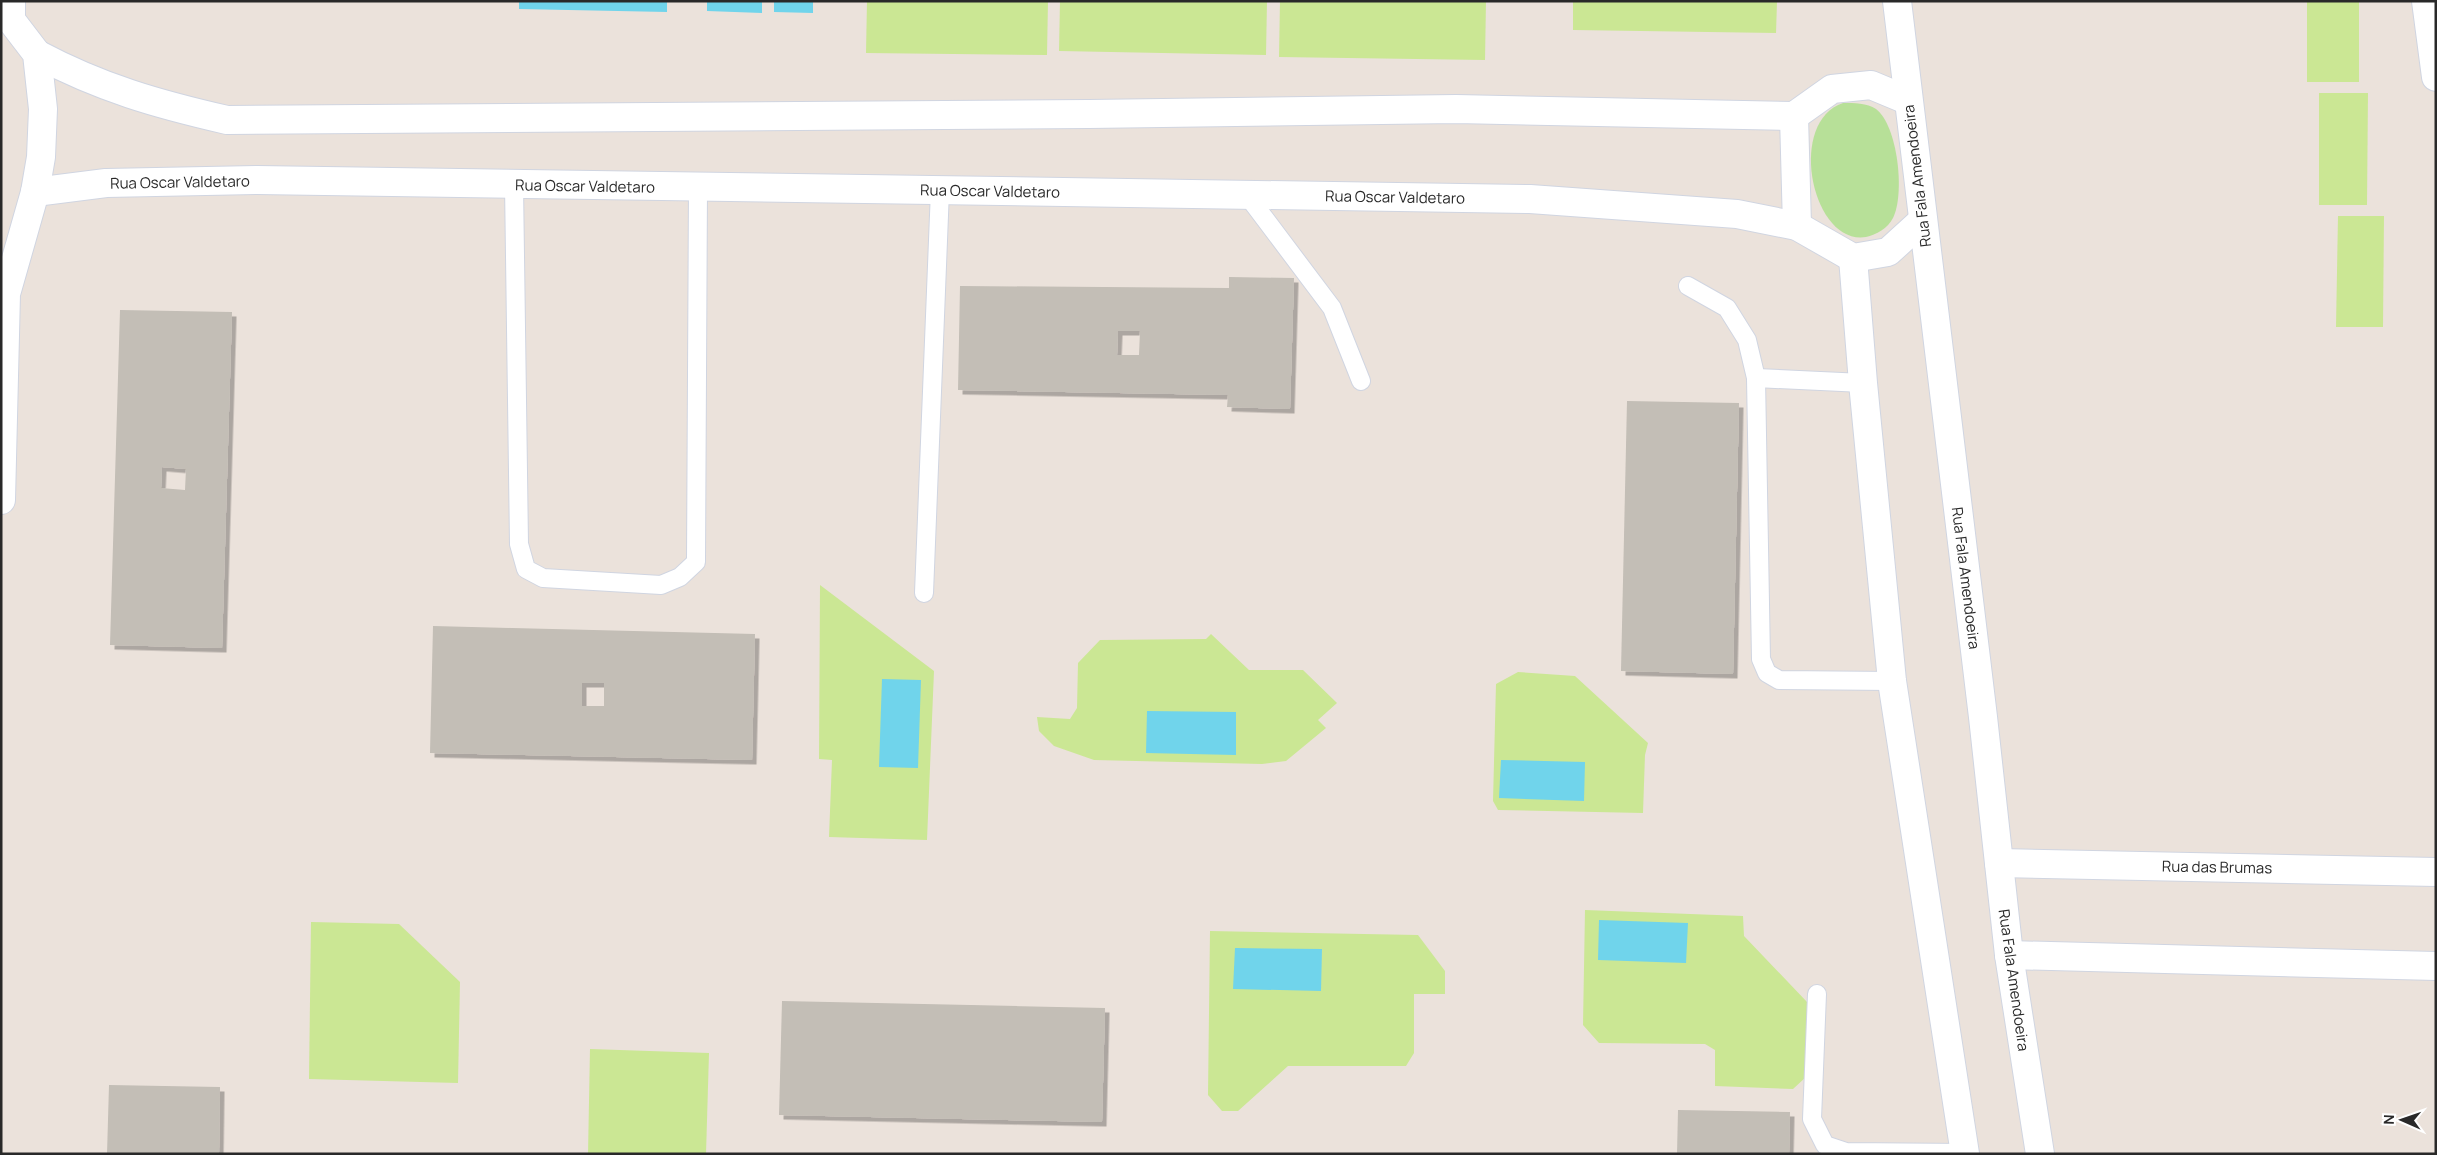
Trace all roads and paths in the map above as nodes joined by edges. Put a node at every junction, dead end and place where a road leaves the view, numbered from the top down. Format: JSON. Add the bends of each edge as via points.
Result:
{"nodes":[{"id":1,"x":1897,"y":1,"type":"edge"},
{"id":2,"x":2426,"y":1,"type":"edge"},
{"id":3,"x":8,"y":14,"type":"edge"},
{"id":4,"x":36,"y":54,"type":"junction"},
{"id":5,"x":2436,"y":77,"type":"edge"},
{"id":6,"x":1907,"y":100,"type":"junction"},
{"id":7,"x":1794,"y":116,"type":"junction"},
{"id":8,"x":514,"y":184,"type":"junction"},
{"id":9,"x":698,"y":188,"type":"junction"},
{"id":10,"x":940,"y":190,"type":"junction"},
{"id":11,"x":35,"y":192,"type":"junction"},
{"id":12,"x":1247,"y":195,"type":"junction"},
{"id":13,"x":1922,"y":221,"type":"junction"},
{"id":14,"x":1797,"y":226,"type":"junction"},
{"id":15,"x":1853,"y":258,"type":"junction"},
{"id":16,"x":1688,"y":286,"type":"dead end"},
{"id":17,"x":4,"y":294,"type":"edge"},
{"id":18,"x":1756,"y":378,"type":"junction"},
{"id":19,"x":1361,"y":381,"type":"dead end"},
{"id":20,"x":1863,"y":383,"type":"junction"},
{"id":21,"x":1,"y":500,"type":"edge"},
{"id":22,"x":924,"y":593,"type":"dead end"},
{"id":23,"x":1892,"y":681,"type":"junction"},
{"id":24,"x":1999,"y":863,"type":"junction"},
{"id":25,"x":2436,"y":872,"type":"edge"},
{"id":26,"x":2009,"y":955,"type":"junction"},
{"id":27,"x":2436,"y":966,"type":"edge"},
{"id":28,"x":1816,"y":994,"type":"dead end"},
{"id":29,"x":1965,"y":1154,"type":"edge"},
{"id":30,"x":2040,"y":1154,"type":"edge"}],
"edges":[{"from":1,"to":6,"type":"street","name":"Rua Fala Amendoeira"},
{"from":2,"to":5,"type":"street"},
{"from":3,"to":4,"type":"street"},
{"from":4,"to":7,"type":"street","via":[[114,90],[227,120],[1456,109]]},
{"from":4,"to":11,"type":"street","via":[[43,109],[41,157]]},
{"from":6,"to":7,"type":"street","via":[[1871,85],[1832,89]]},
{"from":6,"to":13,"type":"street","name":"Rua Fala Amendoeira"},
{"from":7,"to":14,"type":"street"},
{"from":8,"to":9,"type":"street","name":"Rua Oscar Valdetaro"},
{"from":8,"to":9,"type":"lane","via":[[519,544],[526,570],[543,578],[662,585],[680,577],[696,562]]},
{"from":8,"to":11,"type":"street","name":"Rua Oscar Valdetaro","via":[[210,181],[106,183]]},
{"from":9,"to":10,"type":"street","name":"Rua Oscar Valdetaro"},
{"from":10,"to":12,"type":"street","name":"Rua Oscar Valdetaro"},
{"from":10,"to":22,"type":"lane"},
{"from":11,"to":17,"type":"street"},
{"from":12,"to":14,"type":"street","name":"Rua Oscar Valdetaro","via":[[1530,199],[1737,214]]},
{"from":12,"to":19,"type":"lane","via":[[1332,308]]},
{"from":13,"to":15,"type":"street","via":[[1888,252]]},
{"from":13,"to":24,"type":"street","name":"Rua Fala Amendoeira"},
{"from":14,"to":15,"type":"street","name":"Rua Oscar Valdetaro"},
{"from":15,"to":20,"type":"street"},
{"from":16,"to":18,"type":"lane","via":[[1727,308],[1747,340]]},
{"from":17,"to":21,"type":"street"},
{"from":18,"to":20,"type":"lane"},
{"from":18,"to":23,"type":"lane","via":[[1761,659],[1768,673],[1779,680]]},
{"from":20,"to":23,"type":"street"},
{"from":23,"to":29,"type":"street"},
{"from":24,"to":25,"type":"street","name":"Rua das Brumas"},
{"from":24,"to":26,"type":"street","name":"Rua Fala Amendoeira"},
{"from":26,"to":27,"type":"street"},
{"from":26,"to":30,"type":"street","name":"Rua Fala Amendoeira"},
{"from":28,"to":29,"type":"lane","via":[[1812,1119],[1825,1145],[1846,1152]]}]}
